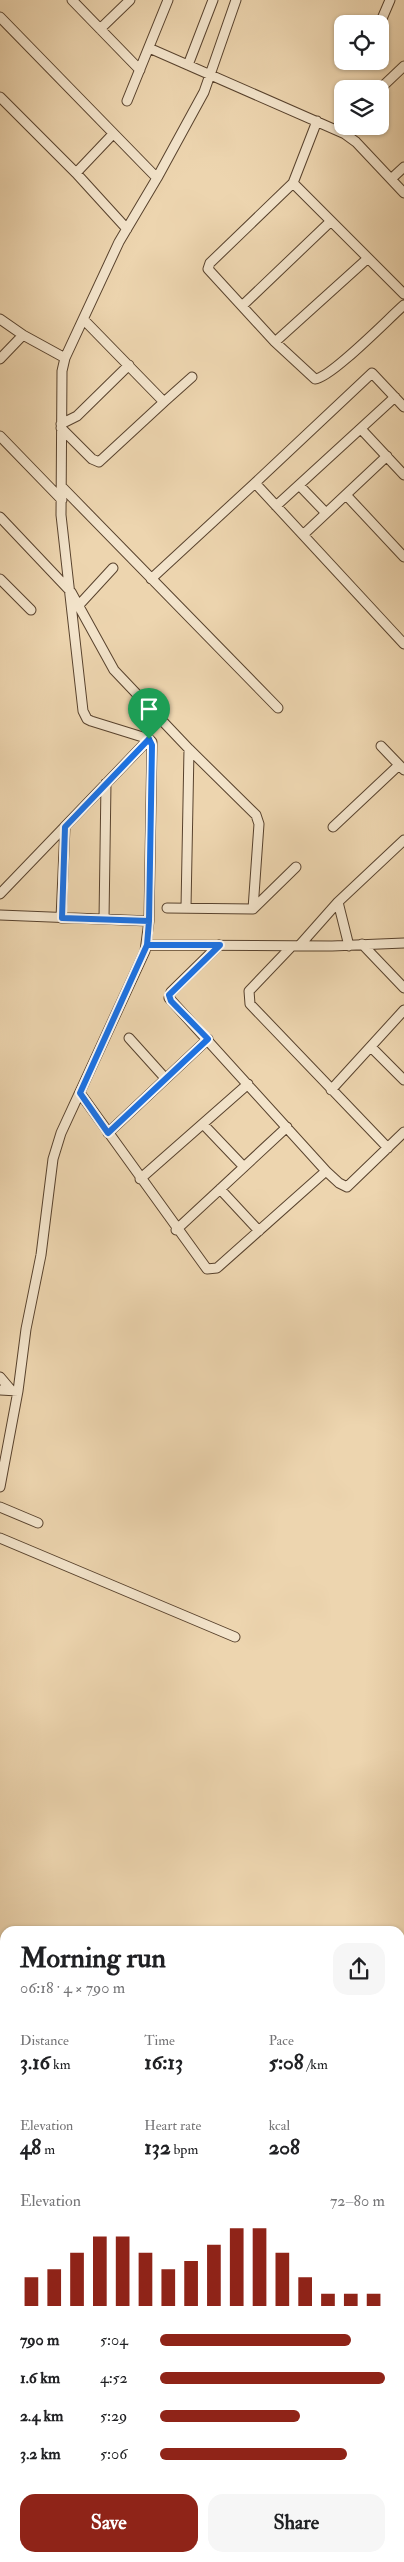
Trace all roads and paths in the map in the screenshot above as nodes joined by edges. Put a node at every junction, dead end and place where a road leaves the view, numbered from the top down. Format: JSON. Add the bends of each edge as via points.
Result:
{"nodes":[{"id":1,"x":72,"y":0,"type":"edge"},
{"id":2,"x":130,"y":0,"type":"edge"},
{"id":3,"x":168,"y":0,"type":"edge"},
{"id":4,"x":213,"y":0,"type":"edge"},
{"id":5,"x":236,"y":0,"type":"edge"},
{"id":6,"x":390,"y":0,"type":"edge"},
{"id":7,"x":384,"y":15,"type":"edge"},
{"id":8,"x":0,"y":17,"type":"edge"},
{"id":9,"x":100,"y":29,"type":"junction"},
{"id":10,"x":149,"y":48,"type":"junction"},
{"id":11,"x":188,"y":66,"type":"junction"},
{"id":12,"x":404,"y":66,"type":"edge"},
{"id":13,"x":140,"y":70,"type":"junction"},
{"id":14,"x":211,"y":76,"type":"junction"},
{"id":15,"x":389,"y":80,"type":"edge"},
{"id":16,"x":0,"y":97,"type":"edge"},
{"id":17,"x":127,"y":101,"type":"dead end"},
{"id":18,"x":317,"y":121,"type":"junction"},
{"id":19,"x":113,"y":134,"type":"junction"},
{"id":20,"x":404,"y":167,"type":"edge"},
{"id":21,"x":76,"y":173,"type":"junction"},
{"id":22,"x":157,"y":178,"type":"junction"},
{"id":23,"x":391,"y":179,"type":"junction"},
{"id":24,"x":293,"y":184,"type":"junction"},
{"id":25,"x":404,"y":193,"type":"edge"},
{"id":26,"x":331,"y":221,"type":"junction"},
{"id":27,"x":127,"y":229,"type":"junction"},
{"id":28,"x":367,"y":259,"type":"junction"},
{"id":29,"x":404,"y":294,"type":"edge"},
{"id":30,"x":404,"y":305,"type":"edge"},
{"id":31,"x":242,"y":306,"type":"junction"},
{"id":32,"x":0,"y":319,"type":"edge"},
{"id":33,"x":84,"y":320,"type":"junction"},
{"id":34,"x":23,"y":336,"type":"junction"},
{"id":35,"x":276,"y":342,"type":"junction"},
{"id":36,"x":65,"y":358,"type":"junction"},
{"id":37,"x":0,"y":359,"type":"edge"},
{"id":38,"x":129,"y":364,"type":"junction"},
{"id":39,"x":192,"y":377,"type":"dead end"},
{"id":40,"x":395,"y":397,"type":"junction"},
{"id":41,"x":164,"y":402,"type":"junction"},
{"id":42,"x":404,"y":407,"type":"edge"},
{"id":43,"x":61,"y":426,"type":"junction"},
{"id":44,"x":361,"y":429,"type":"junction"},
{"id":45,"x":0,"y":436,"type":"edge"},
{"id":46,"x":387,"y":456,"type":"junction"},
{"id":47,"x":404,"y":475,"type":"edge"},
{"id":48,"x":255,"y":483,"type":"junction"},
{"id":49,"x":299,"y":485,"type":"junction"},
{"id":50,"x":62,"y":487,"type":"junction"},
{"id":51,"x":347,"y":496,"type":"junction"},
{"id":52,"x":62,"y":500,"type":"junction"},
{"id":53,"x":276,"y":506,"type":"junction"},
{"id":54,"x":326,"y":513,"type":"junction"},
{"id":55,"x":0,"y":517,"type":"edge"},
{"id":56,"x":304,"y":534,"type":"junction"},
{"id":57,"x":404,"y":557,"type":"edge"},
{"id":58,"x":114,"y":568,"type":"dead end"},
{"id":59,"x":0,"y":579,"type":"edge"},
{"id":60,"x":151,"y":579,"type":"junction"},
{"id":61,"x":71,"y":592,"type":"junction"},
{"id":62,"x":79,"y":606,"type":"junction"},
{"id":63,"x":31,"y":610,"type":"dead end"},
{"id":64,"x":404,"y":644,"type":"edge"},
{"id":65,"x":278,"y":708,"type":"dead end"},
{"id":66,"x":149,"y":739,"type":"junction"},
{"id":67,"x":381,"y":746,"type":"dead end"},
{"id":68,"x":189,"y":749,"type":"junction"},
{"id":69,"x":402,"y":767,"type":"edge"},
{"id":70,"x":106,"y":783,"type":"junction"},
{"id":71,"x":65,"y":827,"type":"junction"},
{"id":72,"x":333,"y":827,"type":"dead end"},
{"id":73,"x":404,"y":840,"type":"edge"},
{"id":74,"x":296,"y":868,"type":"dead end"},
{"id":75,"x":0,"y":894,"type":"edge"},
{"id":76,"x":338,"y":902,"type":"junction"},
{"id":77,"x":167,"y":908,"type":"dead end"},
{"id":78,"x":186,"y":908,"type":"junction"},
{"id":79,"x":253,"y":909,"type":"junction"},
{"id":80,"x":0,"y":914,"type":"edge"},
{"id":81,"x":62,"y":918,"type":"junction"},
{"id":82,"x":104,"y":919,"type":"junction"},
{"id":83,"x":149,"y":921,"type":"junction"},
{"id":84,"x":362,"y":944,"type":"junction"},
{"id":85,"x":404,"y":944,"type":"edge"},
{"id":86,"x":147,"y":945,"type":"junction"},
{"id":87,"x":220,"y":945,"type":"junction"},
{"id":88,"x":296,"y":946,"type":"junction"},
{"id":89,"x":349,"y":946,"type":"junction"},
{"id":90,"x":404,"y":988,"type":"edge"},
{"id":91,"x":404,"y":1010,"type":"edge"},
{"id":92,"x":129,"y":1038,"type":"dead end"},
{"id":93,"x":208,"y":1039,"type":"junction"},
{"id":94,"x":371,"y":1047,"type":"junction"},
{"id":95,"x":165,"y":1078,"type":"junction"},
{"id":96,"x":404,"y":1080,"type":"edge"},
{"id":97,"x":248,"y":1084,"type":"junction"},
{"id":98,"x":331,"y":1090,"type":"junction"},
{"id":99,"x":80,"y":1093,"type":"junction"},
{"id":100,"x":203,"y":1124,"type":"junction"},
{"id":101,"x":287,"y":1127,"type":"junction"},
{"id":102,"x":404,"y":1132,"type":"edge"},
{"id":103,"x":108,"y":1133,"type":"junction"},
{"id":104,"x":388,"y":1148,"type":"junction"},
{"id":105,"x":244,"y":1167,"type":"junction"},
{"id":106,"x":326,"y":1171,"type":"junction"},
{"id":107,"x":140,"y":1179,"type":"junction"},
{"id":108,"x":220,"y":1189,"type":"junction"},
{"id":109,"x":176,"y":1230,"type":"junction"},
{"id":110,"x":260,"y":1231,"type":"junction"},
{"id":111,"x":0,"y":1377,"type":"edge"},
{"id":112,"x":0,"y":1390,"type":"edge"},
{"id":113,"x":15,"y":1390,"type":"junction"},
{"id":114,"x":0,"y":1487,"type":"edge"},
{"id":115,"x":0,"y":1507,"type":"edge"},
{"id":116,"x":38,"y":1523,"type":"dead end"},
{"id":117,"x":0,"y":1538,"type":"edge"},
{"id":118,"x":235,"y":1637,"type":"dead end"}],
"edges":[{"from":1,"to":9,"type":"street"},
{"from":2,"to":9,"type":"street"},
{"from":3,"to":10,"type":"street"},
{"from":4,"to":11,"type":"street"},
{"from":5,"to":14,"type":"street"},
{"from":6,"to":7,"type":"street"},
{"from":8,"to":19,"type":"street"},
{"from":9,"to":13,"type":"street"},
{"from":10,"to":11,"type":"street"},
{"from":10,"to":13,"type":"street"},
{"from":11,"to":14,"type":"street"},
{"from":12,"to":15,"type":"street"},
{"from":13,"to":17,"type":"street"},
{"from":14,"to":18,"type":"street"},
{"from":14,"to":22,"type":"street"},
{"from":16,"to":21,"type":"street"},
{"from":18,"to":23,"type":"street","via":[[356,142]]},
{"from":18,"to":24,"type":"street"},
{"from":19,"to":21,"type":"street"},
{"from":19,"to":22,"type":"street"},
{"from":20,"to":23,"type":"street"},
{"from":21,"to":27,"type":"street"},
{"from":22,"to":27,"type":"street"},
{"from":23,"to":25,"type":"street"},
{"from":24,"to":26,"type":"street"},
{"from":24,"to":31,"type":"street","via":[[208,267]]},
{"from":26,"to":28,"type":"street"},
{"from":26,"to":31,"type":"street"},
{"from":27,"to":33,"type":"street"},
{"from":28,"to":29,"type":"street"},
{"from":28,"to":35,"type":"street"},
{"from":30,"to":35,"type":"street","via":[[351,354],[318,379],[310,377]]},
{"from":31,"to":35,"type":"street"},
{"from":32,"to":34,"type":"street"},
{"from":33,"to":36,"type":"street"},
{"from":33,"to":38,"type":"street"},
{"from":34,"to":36,"type":"street"},
{"from":34,"to":37,"type":"street"},
{"from":36,"to":43,"type":"street"},
{"from":38,"to":41,"type":"street"},
{"from":38,"to":43,"type":"street","via":[[77,416]]},
{"from":39,"to":41,"type":"street"},
{"from":40,"to":42,"type":"street"},
{"from":40,"to":44,"type":"street"},
{"from":40,"to":48,"type":"street","via":[[372,373]]},
{"from":41,"to":43,"type":"street","via":[[98,462]]},
{"from":43,"to":50,"type":"street"},
{"from":44,"to":46,"type":"street"},
{"from":44,"to":49,"type":"street"},
{"from":45,"to":52,"type":"street"},
{"from":46,"to":47,"type":"street"},
{"from":46,"to":51,"type":"street"},
{"from":48,"to":53,"type":"street"},
{"from":48,"to":60,"type":"street"},
{"from":49,"to":53,"type":"street"},
{"from":49,"to":54,"type":"street"},
{"from":50,"to":52,"type":"street"},
{"from":50,"to":60,"type":"street"},
{"from":51,"to":54,"type":"street"},
{"from":51,"to":57,"type":"street"},
{"from":52,"to":61,"type":"street"},
{"from":53,"to":56,"type":"street"},
{"from":54,"to":56,"type":"street"},
{"from":55,"to":61,"type":"street"},
{"from":56,"to":64,"type":"street"},
{"from":58,"to":62,"type":"street"},
{"from":59,"to":63,"type":"street"},
{"from":60,"to":65,"type":"street"},
{"from":61,"to":62,"type":"street"},
{"from":61,"to":66,"type":"street","via":[[85,715],[91,721]]},
{"from":62,"to":68,"type":"street","via":[[114,670]]},
{"from":66,"to":70,"type":"street"},
{"from":66,"to":83,"type":"street","via":[[152,745]]},
{"from":67,"to":69,"type":"street"},
{"from":68,"to":78,"type":"street"},
{"from":68,"to":79,"type":"street","via":[[258,820]]},
{"from":69,"to":72,"type":"street"},
{"from":70,"to":71,"type":"street"},
{"from":70,"to":82,"type":"street"},
{"from":71,"to":75,"type":"street"},
{"from":71,"to":81,"type":"street"},
{"from":73,"to":76,"type":"street"},
{"from":74,"to":79,"type":"street"},
{"from":76,"to":88,"type":"street"},
{"from":76,"to":89,"type":"street"},
{"from":77,"to":78,"type":"street"},
{"from":78,"to":79,"type":"street"},
{"from":80,"to":81,"type":"street"},
{"from":81,"to":82,"type":"street"},
{"from":82,"to":83,"type":"street"},
{"from":83,"to":86,"type":"street"},
{"from":84,"to":85,"type":"street"},
{"from":84,"to":89,"type":"street"},
{"from":84,"to":90,"type":"street"},
{"from":86,"to":87,"type":"street"},
{"from":86,"to":99,"type":"street"},
{"from":87,"to":88,"type":"street"},
{"from":87,"to":93,"type":"street","via":[[169,995]]},
{"from":88,"to":89,"type":"street"},
{"from":88,"to":98,"type":"street","via":[[249,991],[248,1000]]},
{"from":91,"to":94,"type":"street"},
{"from":92,"to":95,"type":"street"},
{"from":93,"to":95,"type":"street"},
{"from":93,"to":97,"type":"street"},
{"from":94,"to":96,"type":"street"},
{"from":94,"to":98,"type":"street"},
{"from":95,"to":103,"type":"street"},
{"from":97,"to":100,"type":"street"},
{"from":97,"to":101,"type":"street"},
{"from":98,"to":104,"type":"street"},
{"from":99,"to":103,"type":"street"},
{"from":99,"to":113,"type":"street","via":[[53,1159],[41,1255]]},
{"from":100,"to":105,"type":"street"},
{"from":100,"to":107,"type":"street"},
{"from":101,"to":105,"type":"street"},
{"from":101,"to":106,"type":"street"},
{"from":102,"to":104,"type":"street"},
{"from":103,"to":107,"type":"street"},
{"from":104,"to":106,"type":"street","via":[[348,1187]]},
{"from":105,"to":108,"type":"street"},
{"from":106,"to":110,"type":"street"},
{"from":107,"to":109,"type":"street"},
{"from":108,"to":109,"type":"street"},
{"from":108,"to":110,"type":"street"},
{"from":109,"to":110,"type":"street","via":[[202,1265],[212,1270]]},
{"from":111,"to":113,"type":"street"},
{"from":112,"to":113,"type":"street"},
{"from":113,"to":114,"type":"street"},
{"from":115,"to":116,"type":"street"},
{"from":117,"to":118,"type":"street"}]}
